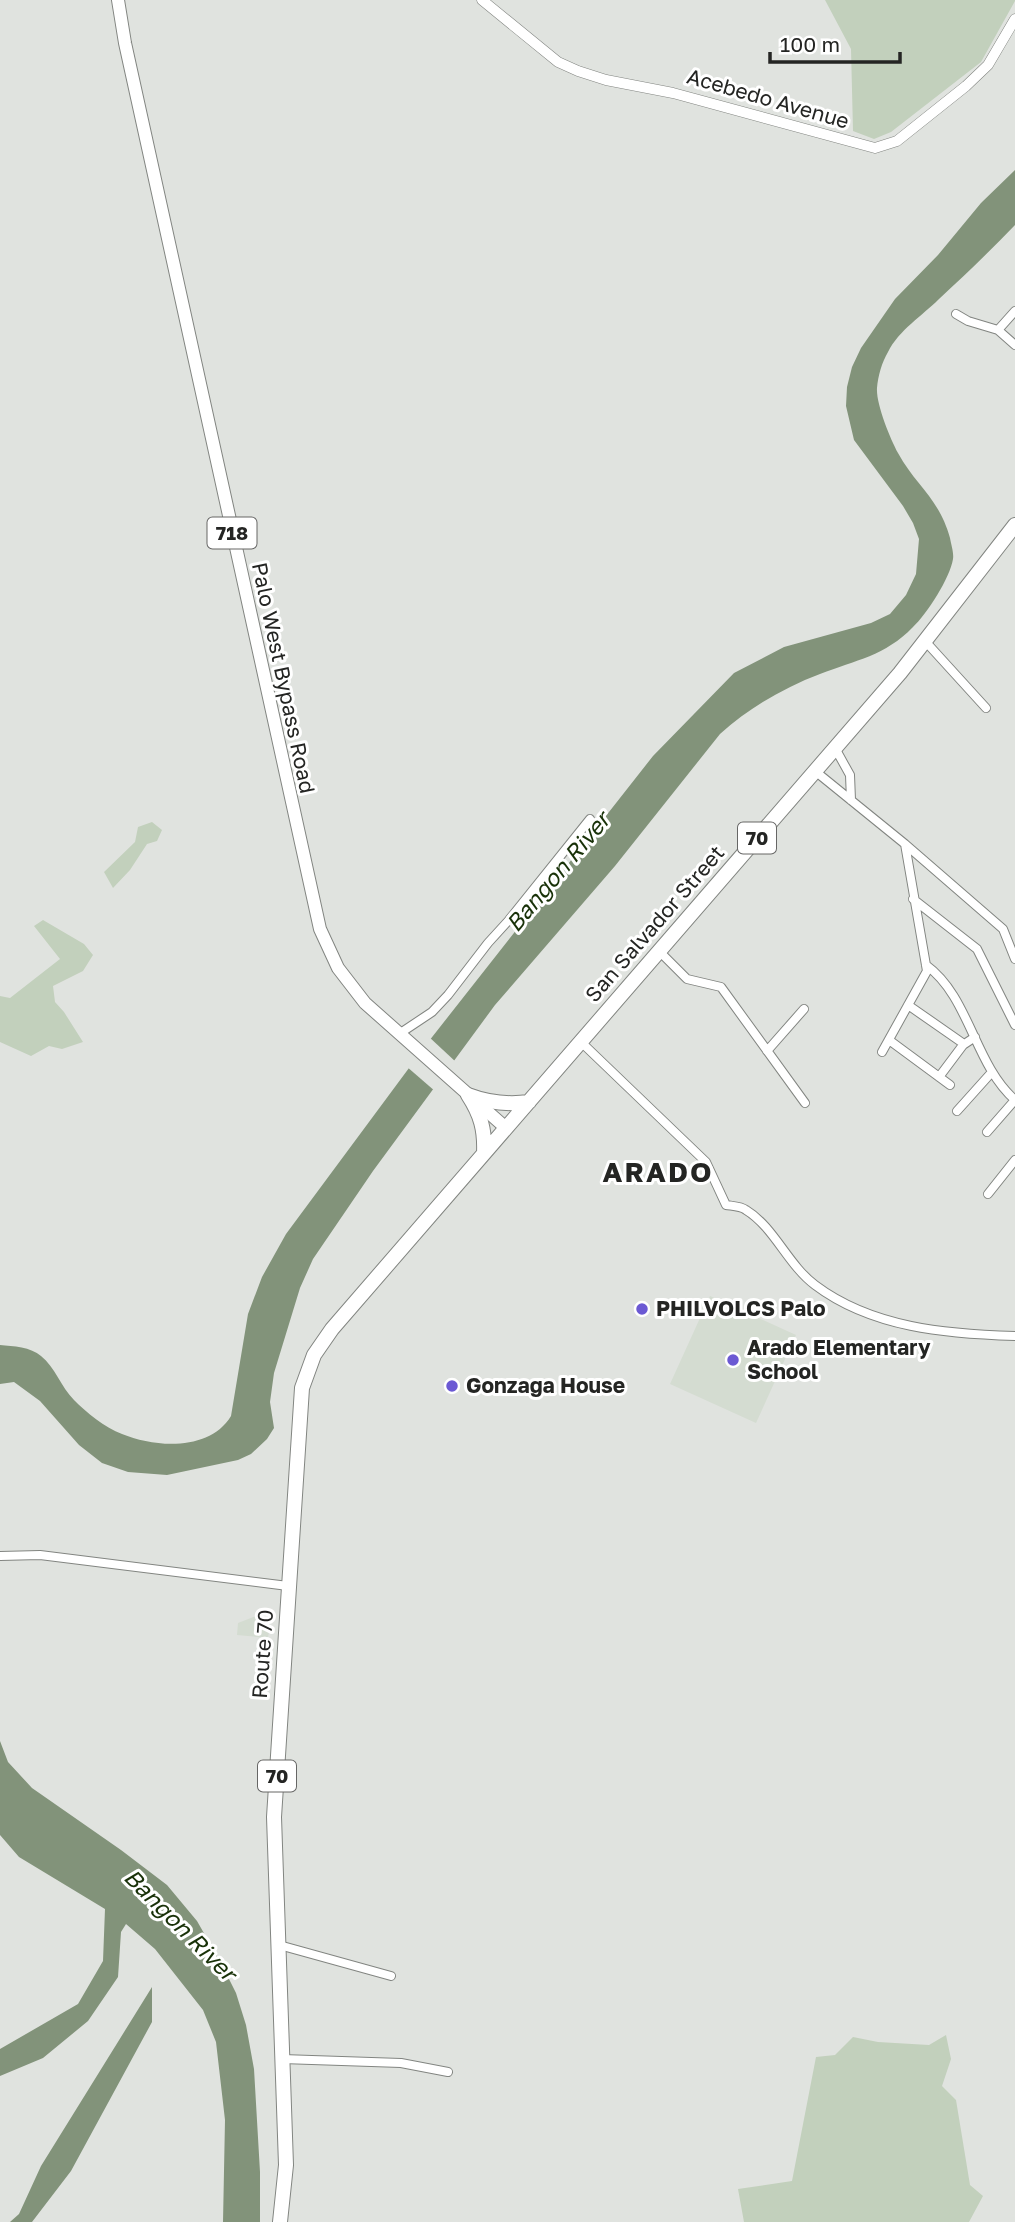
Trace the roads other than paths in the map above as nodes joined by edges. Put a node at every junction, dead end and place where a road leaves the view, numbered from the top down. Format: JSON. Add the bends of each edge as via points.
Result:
{"nodes":[{"id":1,"x":118,"y":0,"type":"edge"},
{"id":2,"x":482,"y":0,"type":"edge"},
{"id":3,"x":1015,"y":19,"type":"edge"},
{"id":4,"x":1015,"y":311,"type":"edge"},
{"id":5,"x":956,"y":314,"type":"dead end"},
{"id":6,"x":998,"y":330,"type":"junction"},
{"id":7,"x":1015,"y":345,"type":"edge"},
{"id":8,"x":1015,"y":525,"type":"edge"},
{"id":9,"x":925,"y":641,"type":"junction"},
{"id":10,"x":986,"y":708,"type":"dead end"},
{"id":11,"x":835,"y":748,"type":"junction"},
{"id":12,"x":815,"y":771,"type":"junction"},
{"id":13,"x":851,"y":800,"type":"junction"},
{"id":14,"x":590,"y":819,"type":"dead end"},
{"id":15,"x":905,"y":844,"type":"junction"},
{"id":16,"x":914,"y":899,"type":"junction"},
{"id":17,"x":659,"y":951,"type":"junction"},
{"id":18,"x":1015,"y":959,"type":"edge"},
{"id":19,"x":926,"y":965,"type":"junction"},
{"id":20,"x":908,"y":1005,"type":"junction"},
{"id":21,"x":804,"y":1009,"type":"dead end"},
{"id":22,"x":1015,"y":1025,"type":"edge"},
{"id":23,"x":402,"y":1036,"type":"junction"},
{"id":24,"x":975,"y":1037,"type":"junction"},
{"id":25,"x":889,"y":1040,"type":"junction"},
{"id":26,"x":581,"y":1042,"type":"junction"},
{"id":27,"x":964,"y":1044,"type":"junction"},
{"id":28,"x":767,"y":1051,"type":"junction"},
{"id":29,"x":882,"y":1052,"type":"dead end"},
{"id":30,"x":992,"y":1072,"type":"junction"},
{"id":31,"x":939,"y":1077,"type":"junction"},
{"id":32,"x":950,"y":1085,"type":"dead end"},
{"id":33,"x":462,"y":1091,"type":"junction"},
{"id":34,"x":1015,"y":1100,"type":"edge"},
{"id":35,"x":529,"y":1102,"type":"junction"},
{"id":36,"x":805,"y":1103,"type":"dead end"},
{"id":37,"x":957,"y":1111,"type":"dead end"},
{"id":38,"x":506,"y":1128,"type":"junction"},
{"id":39,"x":986,"y":1132,"type":"dead end"},
{"id":40,"x":484,"y":1153,"type":"junction"},
{"id":41,"x":1015,"y":1160,"type":"edge"},
{"id":42,"x":988,"y":1194,"type":"dead end"},
{"id":43,"x":1015,"y":1336,"type":"edge"},
{"id":44,"x":0,"y":1556,"type":"edge"},
{"id":45,"x":288,"y":1586,"type":"junction"},
{"id":46,"x":279,"y":1945,"type":"junction"},
{"id":47,"x":391,"y":1976,"type":"dead end"},
{"id":48,"x":282,"y":2059,"type":"junction"},
{"id":49,"x":448,"y":2072,"type":"dead end"},
{"id":50,"x":280,"y":2222,"type":"edge"}],
"edges":[{"from":1,"to":23,"type":"main road","name":"Palo West Bypass Road","number":"718","via":[[320,929],[338,968],[365,1003]]},
{"from":2,"to":3,"type":"street","name":"Acebedo Avenue","via":[[558,62],[579,71],[875,148],[897,141],[966,86],[988,65]]},
{"from":4,"to":6,"type":"street"},
{"from":5,"to":6,"type":"street"},
{"from":6,"to":7,"type":"street"},
{"from":8,"to":9,"type":"highway","name":"San Salvador Street","number":"70"},
{"from":9,"to":10,"type":"street"},
{"from":9,"to":11,"type":"highway","name":"San Salvador Street","number":"70"},
{"from":11,"to":12,"type":"highway","name":"San Salvador Street","number":"70"},
{"from":11,"to":13,"type":"street","via":[[850,775]]},
{"from":12,"to":13,"type":"street"},
{"from":12,"to":17,"type":"highway","name":"San Salvador Street","number":"70"},
{"from":13,"to":15,"type":"street"},
{"from":14,"to":23,"type":"street","via":[[448,995]]},
{"from":15,"to":16,"type":"street"},
{"from":15,"to":18,"type":"street","via":[[1003,929]]},
{"from":16,"to":19,"type":"street"},
{"from":16,"to":22,"type":"street","via":[[977,949]]},
{"from":17,"to":26,"type":"highway","name":"San Salvador Street","number":"70"},
{"from":17,"to":28,"type":"street","via":[[687,979],[721,987]]},
{"from":19,"to":20,"type":"street"},
{"from":19,"to":24,"type":"street","via":[[942,977]]},
{"from":20,"to":25,"type":"street"},
{"from":20,"to":27,"type":"street"},
{"from":21,"to":28,"type":"street"},
{"from":23,"to":33,"type":"main road","name":"Palo West Bypass Road","number":"718"},
{"from":24,"to":27,"type":"street"},
{"from":24,"to":30,"type":"street"},
{"from":25,"to":29,"type":"street"},
{"from":25,"to":31,"type":"street"},
{"from":26,"to":35,"type":"highway","name":"San Salvador Street","number":"70"},
{"from":26,"to":43,"type":"street","via":[[706,1163],[726,1205],[745,1208],[816,1286],[887,1320],[930,1331]]},
{"from":27,"to":31,"type":"street"},
{"from":28,"to":36,"type":"street"},
{"from":30,"to":34,"type":"street"},
{"from":30,"to":37,"type":"street"},
{"from":31,"to":32,"type":"street"},
{"from":33,"to":35,"type":"highway","via":[[486,1102]]},
{"from":33,"to":38,"type":"main road","name":"Palo West Bypass Road","number":"718"},
{"from":33,"to":40,"type":"highway","via":[[484,1126]]},
{"from":34,"to":39,"type":"street"},
{"from":35,"to":38,"type":"highway","name":"San Salvador Street","number":"70"},
{"from":38,"to":40,"type":"highway","name":"San Salvador Street","number":"70"},
{"from":40,"to":45,"type":"highway","name":"Route 70","number":"70","via":[[314,1355],[302,1388]]},
{"from":41,"to":42,"type":"street"},
{"from":44,"to":45,"type":"street","via":[[40,1555]]},
{"from":45,"to":46,"type":"highway","name":"Route 70","number":"70","via":[[274,1817]]},
{"from":46,"to":47,"type":"street"},
{"from":46,"to":48,"type":"highway","name":"Route 70","number":"70"},
{"from":48,"to":49,"type":"street","via":[[401,2063]]},
{"from":48,"to":50,"type":"highway","name":"Route 70","number":"70","via":[[286,2165]]}]}
